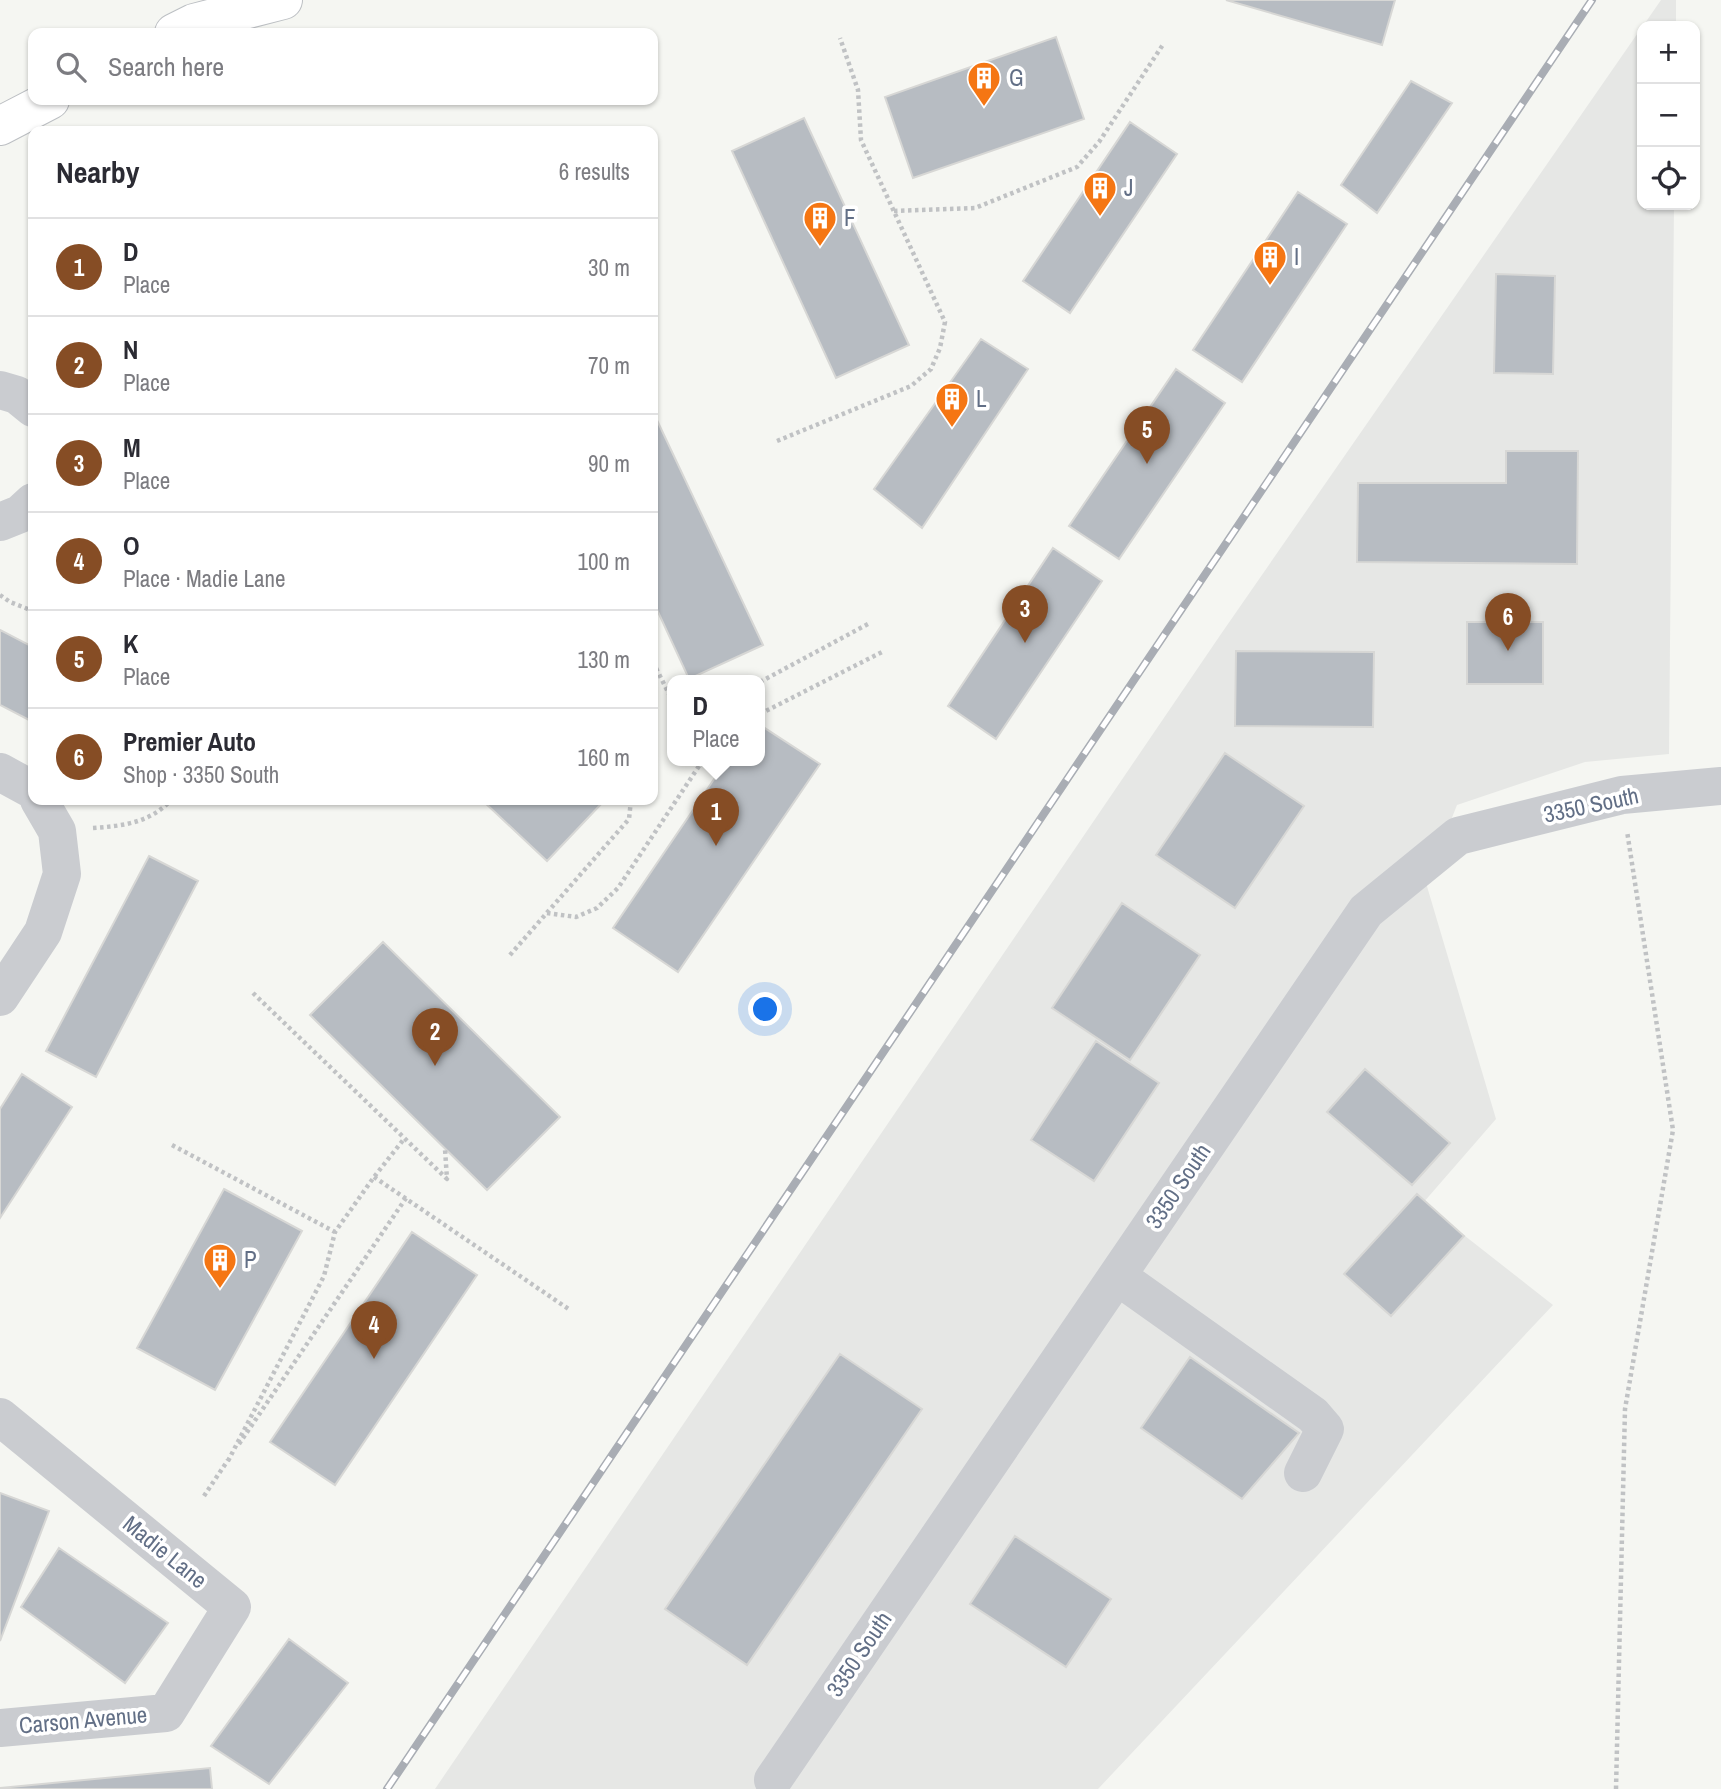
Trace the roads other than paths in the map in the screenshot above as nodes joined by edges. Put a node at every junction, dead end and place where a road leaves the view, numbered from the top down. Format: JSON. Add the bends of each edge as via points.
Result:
{"nodes":[{"id":1,"x":283,"y":0,"type":"edge"},
{"id":2,"x":185,"y":19,"type":"edge"},
{"id":3,"x":40,"y":105,"type":"edge"},
{"id":4,"x":0,"y":126,"type":"edge"},
{"id":5,"x":0,"y":390,"type":"edge"},
{"id":6,"x":28,"y":404,"type":"edge"},
{"id":7,"x":28,"y":507,"type":"edge"},
{"id":8,"x":0,"y":522,"type":"edge"},
{"id":9,"x":0,"y":772,"type":"edge"},
{"id":10,"x":1721,"y":786,"type":"edge"},
{"id":11,"x":28,"y":787,"type":"edge"},
{"id":12,"x":48,"y":815,"type":"edge"},
{"id":13,"x":0,"y":997,"type":"edge"},
{"id":14,"x":1116,"y":1276,"type":"junction"},
{"id":15,"x":0,"y":1418,"type":"edge"},
{"id":16,"x":1303,"y":1473,"type":"dead end"},
{"id":17,"x":166,"y":1713,"type":"joint"},
{"id":18,"x":0,"y":1728,"type":"edge"},
{"id":19,"x":773,"y":1780,"type":"dead end"}],
"edges":[{"from":1,"to":2,"type":"main road"},
{"from":3,"to":4,"type":"main road"},
{"from":5,"to":6,"type":"street"},
{"from":7,"to":8,"type":"street"},
{"from":9,"to":11,"type":"street"},
{"from":10,"to":14,"type":"street","name":"3350 South","via":[[1622,795],[1458,836],[1366,911]]},
{"from":12,"to":13,"type":"street","via":[[62,874],[43,932]]},
{"from":14,"to":16,"type":"street","via":[[1313,1415],[1325,1429]]},
{"from":14,"to":19,"type":"street","name":"3350 South"},
{"from":15,"to":17,"type":"street","name":"Madie Lane","via":[[232,1607]]},
{"from":17,"to":18,"type":"street","name":"Carson Avenue"}]}
